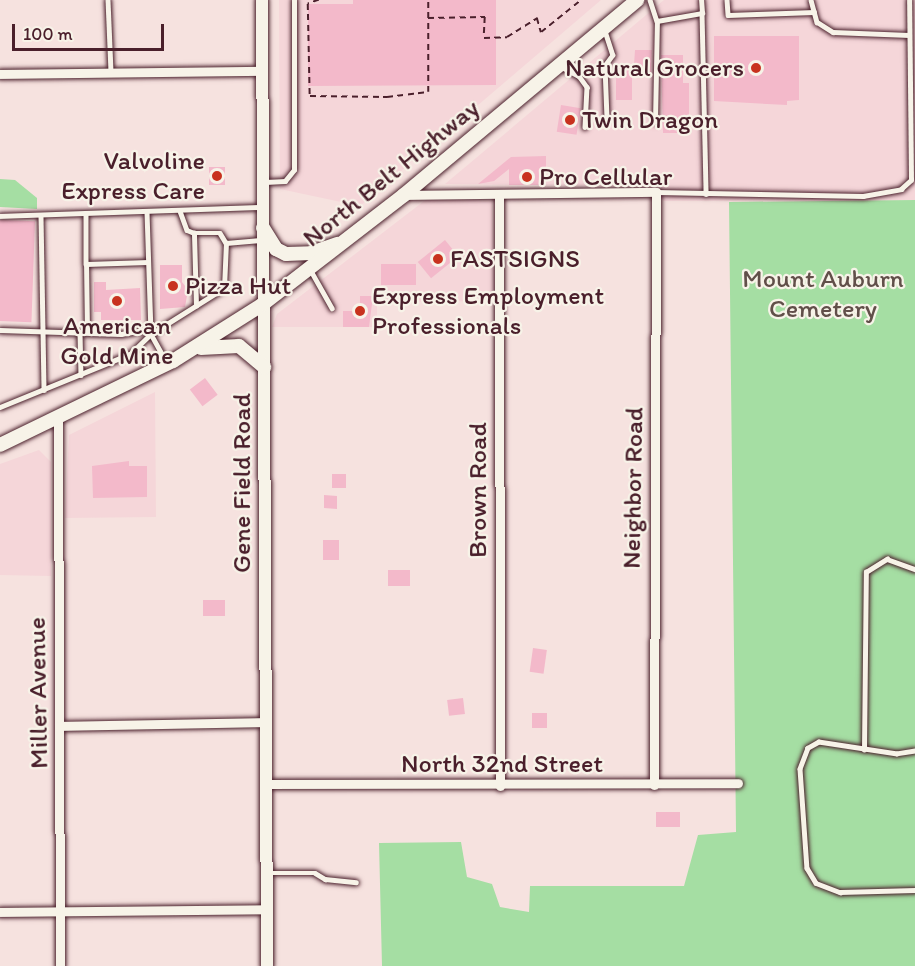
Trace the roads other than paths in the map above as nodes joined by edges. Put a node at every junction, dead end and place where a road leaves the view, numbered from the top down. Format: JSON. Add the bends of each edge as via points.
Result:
{"nodes":[{"id":1,"x":108,"y":0,"type":"edge"},
{"id":2,"x":262,"y":0,"type":"edge"},
{"id":3,"x":294,"y":0,"type":"edge"},
{"id":4,"x":637,"y":0,"type":"edge"},
{"id":5,"x":650,"y":0,"type":"edge"},
{"id":6,"x":701,"y":0,"type":"edge"},
{"id":7,"x":727,"y":0,"type":"edge"},
{"id":8,"x":811,"y":0,"type":"edge"},
{"id":9,"x":909,"y":0,"type":"edge"},
{"id":10,"x":814,"y":12,"type":"junction"},
{"id":11,"x":702,"y":14,"type":"junction"},
{"id":12,"x":657,"y":21,"type":"junction"},
{"id":13,"x":604,"y":28,"type":"junction"},
{"id":14,"x":909,"y":35,"type":"junction"},
{"id":15,"x":560,"y":66,"type":"junction"},
{"id":16,"x":262,"y":71,"type":"junction"},
{"id":17,"x":111,"y":73,"type":"junction"},
{"id":18,"x":0,"y":74,"type":"edge"},
{"id":19,"x":607,"y":119,"type":"dead end"},
{"id":20,"x":655,"y":122,"type":"dead end"},
{"id":21,"x":585,"y":127,"type":"dead end"},
{"id":22,"x":263,"y":182,"type":"junction"},
{"id":23,"x":656,"y":192,"type":"junction"},
{"id":24,"x":499,"y":194,"type":"junction"},
{"id":25,"x":404,"y":195,"type":"junction"},
{"id":26,"x":706,"y":195,"type":"junction"},
{"id":27,"x":263,"y":207,"type":"junction"},
{"id":28,"x":180,"y":211,"type":"junction"},
{"id":29,"x":147,"y":212,"type":"junction"},
{"id":30,"x":86,"y":214,"type":"junction"},
{"id":31,"x":0,"y":216,"type":"edge"},
{"id":32,"x":41,"y":216,"type":"junction"},
{"id":33,"x":194,"y":233,"type":"junction"},
{"id":34,"x":263,"y":234,"type":"junction"},
{"id":35,"x":347,"y":241,"type":"junction"},
{"id":36,"x":226,"y":243,"type":"junction"},
{"id":37,"x":148,"y":262,"type":"junction"},
{"id":38,"x":86,"y":264,"type":"junction"},
{"id":39,"x":310,"y":269,"type":"junction"},
{"id":40,"x":263,"y":304,"type":"junction"},
{"id":41,"x":196,"y":306,"type":"junction"},
{"id":42,"x":332,"y":308,"type":"dead end"},
{"id":43,"x":0,"y":330,"type":"edge"},
{"id":44,"x":42,"y":330,"type":"junction"},
{"id":45,"x":80,"y":332,"type":"junction"},
{"id":46,"x":87,"y":332,"type":"junction"},
{"id":47,"x":150,"y":332,"type":"junction"},
{"id":48,"x":187,"y":352,"type":"junction"},
{"id":49,"x":167,"y":364,"type":"junction"},
{"id":50,"x":264,"y":367,"type":"junction"},
{"id":51,"x":81,"y":375,"type":"junction"},
{"id":52,"x":44,"y":390,"type":"junction"},
{"id":53,"x":0,"y":407,"type":"edge"},
{"id":54,"x":58,"y":419,"type":"junction"},
{"id":55,"x":0,"y":445,"type":"edge"},
{"id":56,"x":915,"y":568,"type":"edge"},
{"id":57,"x":265,"y":722,"type":"junction"},
{"id":58,"x":59,"y":726,"type":"junction"},
{"id":59,"x":864,"y":750,"type":"junction"},
{"id":60,"x":915,"y":751,"type":"edge"},
{"id":61,"x":738,"y":783,"type":"dead end"},
{"id":62,"x":266,"y":784,"type":"junction"},
{"id":63,"x":654,"y":785,"type":"junction"},
{"id":64,"x":500,"y":786,"type":"junction"},
{"id":65,"x":266,"y":873,"type":"junction"},
{"id":66,"x":356,"y":882,"type":"dead end"},
{"id":67,"x":915,"y":890,"type":"edge"},
{"id":68,"x":266,"y":909,"type":"junction"},
{"id":69,"x":60,"y":911,"type":"junction"},
{"id":70,"x":0,"y":912,"type":"edge"},
{"id":71,"x":60,"y":966,"type":"edge"},
{"id":72,"x":267,"y":966,"type":"edge"}],
"edges":[{"from":1,"to":17,"type":"lane"},
{"from":2,"to":16,"type":"street","name":"Gene Field Road"},
{"from":3,"to":22,"type":"lane","via":[[294,170],[285,181]]},
{"from":4,"to":13,"type":"main road","name":"North Belt Highway"},
{"from":5,"to":12,"type":"lane"},
{"from":6,"to":11,"type":"lane"},
{"from":7,"to":10,"type":"lane","via":[[728,15]]},
{"from":8,"to":10,"type":"lane"},
{"from":9,"to":14,"type":"lane"},
{"from":10,"to":14,"type":"lane","via":[[817,22],[833,32]]},
{"from":11,"to":12,"type":"lane"},
{"from":11,"to":26,"type":"lane"},
{"from":12,"to":20,"type":"lane"},
{"from":13,"to":15,"type":"main road","name":"North Belt Highway"},
{"from":13,"to":19,"type":"lane","via":[[613,55],[605,66]]},
{"from":14,"to":26,"type":"lane","via":[[911,180],[901,189],[863,196]]},
{"from":15,"to":21,"type":"lane","via":[[579,76],[587,87]]},
{"from":15,"to":25,"type":"main road","name":"North Belt Highway"},
{"from":16,"to":17,"type":"street"},
{"from":16,"to":22,"type":"street","name":"Gene Field Road"},
{"from":17,"to":18,"type":"street"},
{"from":22,"to":27,"type":"street","name":"Gene Field Road"},
{"from":23,"to":24,"type":"street"},
{"from":23,"to":26,"type":"lane"},
{"from":23,"to":63,"type":"street","name":"Neighbor Road"},
{"from":24,"to":25,"type":"street"},
{"from":24,"to":64,"type":"street","name":"Brown Road"},
{"from":25,"to":35,"type":"main road","name":"North Belt Highway"},
{"from":27,"to":28,"type":"lane"},
{"from":27,"to":34,"type":"street","name":"Gene Field Road"},
{"from":28,"to":29,"type":"lane"},
{"from":28,"to":33,"type":"lane","via":[[187,230]]},
{"from":29,"to":30,"type":"lane"},
{"from":29,"to":37,"type":"lane"},
{"from":30,"to":32,"type":"lane"},
{"from":30,"to":38,"type":"lane"},
{"from":31,"to":32,"type":"lane"},
{"from":32,"to":44,"type":"lane"},
{"from":33,"to":36,"type":"lane","via":[[220,233]]},
{"from":33,"to":41,"type":"lane"},
{"from":34,"to":35,"type":"main road","via":[[286,254],[311,253]]},
{"from":34,"to":36,"type":"lane"},
{"from":34,"to":40,"type":"street","name":"Gene Field Road"},
{"from":35,"to":39,"type":"main road","name":"North Belt Highway"},
{"from":36,"to":41,"type":"lane","via":[[224,288]]},
{"from":37,"to":38,"type":"lane"},
{"from":37,"to":47,"type":"lane"},
{"from":38,"to":46,"type":"lane"},
{"from":39,"to":40,"type":"main road","name":"North Belt Highway"},
{"from":39,"to":42,"type":"lane"},
{"from":40,"to":48,"type":"main road","name":"North Belt Highway"},
{"from":40,"to":50,"type":"street","name":"Gene Field Road"},
{"from":41,"to":47,"type":"lane"},
{"from":43,"to":44,"type":"lane"},
{"from":44,"to":45,"type":"lane"},
{"from":44,"to":52,"type":"lane"},
{"from":45,"to":46,"type":"lane"},
{"from":45,"to":51,"type":"lane"},
{"from":46,"to":47,"type":"lane"},
{"from":47,"to":49,"type":"lane"},
{"from":47,"to":51,"type":"lane","via":[[130,354]]},
{"from":48,"to":49,"type":"main road","name":"North Belt Highway"},
{"from":48,"to":50,"type":"main road","via":[[214,344],[239,346]]},
{"from":49,"to":54,"type":"main road","name":"North Belt Highway"},
{"from":50,"to":57,"type":"street","name":"Gene Field Road"},
{"from":51,"to":52,"type":"lane"},
{"from":52,"to":53,"type":"lane"},
{"from":54,"to":55,"type":"main road","name":"North Belt Highway"},
{"from":54,"to":58,"type":"street","name":"Miller Avenue"},
{"from":56,"to":59,"type":"lane","via":[[887,559],[866,572]]},
{"from":57,"to":58,"type":"street"},
{"from":57,"to":62,"type":"street","name":"Gene Field Road"},
{"from":58,"to":69,"type":"street","name":"Miller Avenue"},
{"from":59,"to":60,"type":"lane"},
{"from":59,"to":67,"type":"lane","via":[[819,742],[802,758],[807,868],[816,883],[840,892]]},
{"from":61,"to":63,"type":"street","name":"North 32nd Street"},
{"from":62,"to":64,"type":"street","name":"North 32nd Street"},
{"from":62,"to":65,"type":"street","name":"Gene Field Road"},
{"from":63,"to":64,"type":"street","name":"North 32nd Street"},
{"from":65,"to":66,"type":"lane","via":[[315,873],[325,879]]},
{"from":65,"to":68,"type":"street","name":"Gene Field Road"},
{"from":68,"to":69,"type":"street"},
{"from":68,"to":72,"type":"street","name":"Gene Field Road"},
{"from":69,"to":70,"type":"street"},
{"from":69,"to":71,"type":"street","name":"Miller Avenue"}]}
